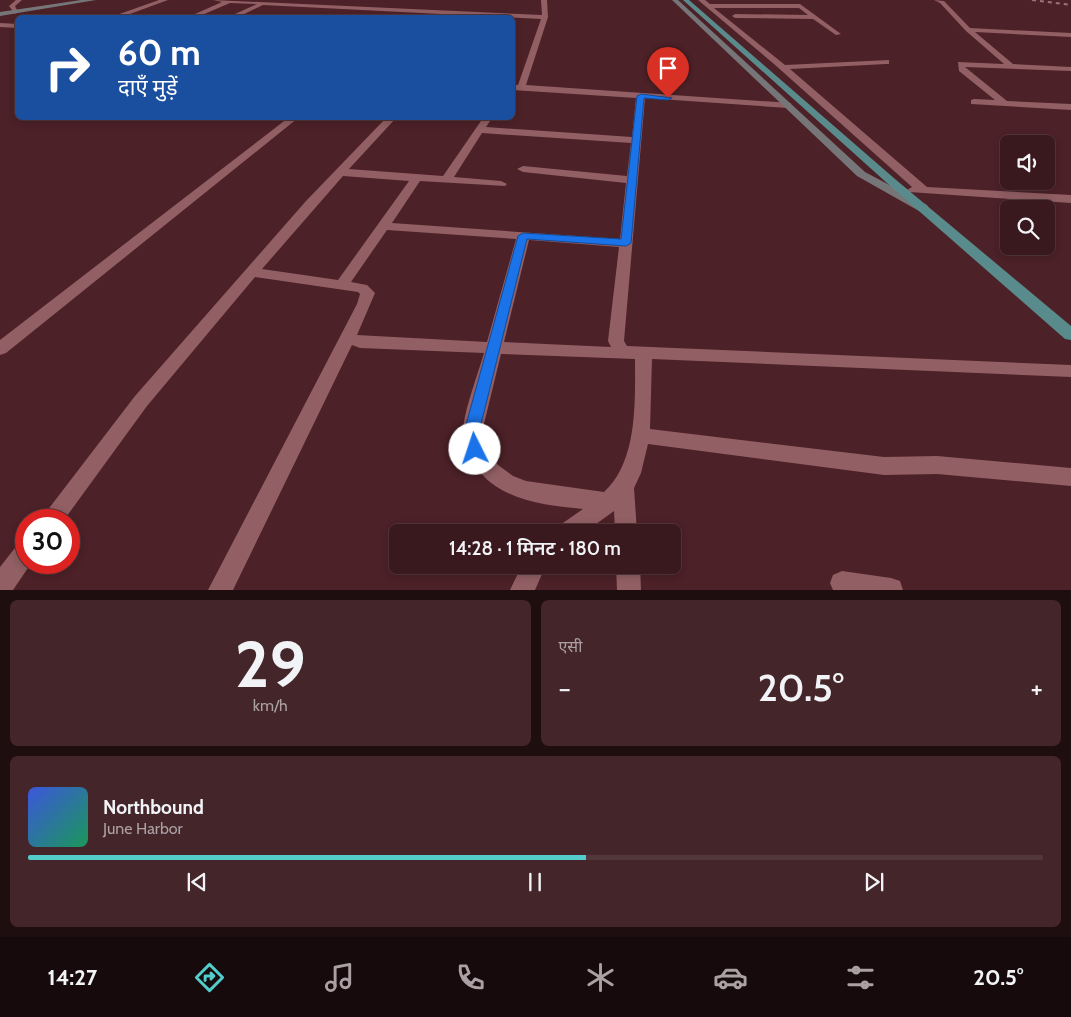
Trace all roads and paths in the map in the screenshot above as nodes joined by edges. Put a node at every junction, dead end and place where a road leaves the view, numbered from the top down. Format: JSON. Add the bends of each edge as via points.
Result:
{"nodes":[{"id":1,"x":19,"y":0,"type":"edge"},
{"id":2,"x":93,"y":0,"type":"edge"},
{"id":3,"x":165,"y":0,"type":"edge"},
{"id":4,"x":216,"y":0,"type":"edge"},
{"id":5,"x":544,"y":0,"type":"edge"},
{"id":6,"x":675,"y":0,"type":"edge"},
{"id":7,"x":686,"y":0,"type":"edge"},
{"id":8,"x":700,"y":0,"type":"edge"},
{"id":9,"x":937,"y":0,"type":"edge"},
{"id":10,"x":229,"y":1,"type":"edge"},
{"id":11,"x":263,"y":3,"type":"junction"},
{"id":12,"x":405,"y":6,"type":"dead end"},
{"id":13,"x":708,"y":6,"type":"junction"},
{"id":14,"x":397,"y":11,"type":"junction"},
{"id":15,"x":15,"y":12,"type":"junction"},
{"id":16,"x":0,"y":14,"type":"edge"},
{"id":17,"x":122,"y":15,"type":"edge"},
{"id":18,"x":196,"y":15,"type":"edge"},
{"id":19,"x":236,"y":15,"type":"edge"},
{"id":20,"x":393,"y":15,"type":"edge"},
{"id":21,"x":463,"y":15,"type":"edge"},
{"id":22,"x":515,"y":16,"type":"edge"},
{"id":23,"x":545,"y":16,"type":"junction"},
{"id":24,"x":721,"y":16,"type":"junction"},
{"id":25,"x":815,"y":17,"type":"junction"},
{"id":26,"x":0,"y":24,"type":"edge"},
{"id":27,"x":15,"y":26,"type":"edge"},
{"id":28,"x":968,"y":30,"type":"junction"},
{"id":29,"x":838,"y":34,"type":"dead end"},
{"id":30,"x":1071,"y":35,"type":"edge"},
{"id":31,"x":886,"y":62,"type":"dead end"},
{"id":32,"x":1010,"y":66,"type":"junction"},
{"id":33,"x":783,"y":67,"type":"junction"},
{"id":34,"x":1071,"y":69,"type":"edge"},
{"id":35,"x":517,"y":87,"type":"edge"},
{"id":36,"x":641,"y":96,"type":"junction"},
{"id":37,"x":974,"y":102,"type":"dead end"},
{"id":38,"x":1005,"y":104,"type":"junction"},
{"id":39,"x":788,"y":105,"type":"junction"},
{"id":40,"x":1071,"y":107,"type":"edge"},
{"id":41,"x":290,"y":120,"type":"edge"},
{"id":42,"x":389,"y":120,"type":"edge"},
{"id":43,"x":486,"y":120,"type":"edge"},
{"id":44,"x":479,"y":130,"type":"junction"},
{"id":45,"x":636,"y":140,"type":"junction"},
{"id":46,"x":523,"y":169,"type":"dead end"},
{"id":47,"x":339,"y":172,"type":"junction"},
{"id":48,"x":416,"y":178,"type":"junction"},
{"id":49,"x":631,"y":180,"type":"junction"},
{"id":50,"x":446,"y":181,"type":"junction"},
{"id":51,"x":501,"y":184,"type":"dead end"},
{"id":52,"x":902,"y":190,"type":"junction"},
{"id":53,"x":924,"y":191,"type":"junction"},
{"id":54,"x":1071,"y":199,"type":"edge"},
{"id":55,"x":924,"y":209,"type":"junction"},
{"id":56,"x":384,"y":226,"type":"junction"},
{"id":57,"x":523,"y":236,"type":"junction"},
{"id":58,"x":626,"y":243,"type":"junction"},
{"id":59,"x":251,"y":272,"type":"junction"},
{"id":60,"x":342,"y":285,"type":"junction"},
{"id":61,"x":1069,"y":332,"type":"edge"},
{"id":62,"x":348,"y":338,"type":"junction"},
{"id":63,"x":493,"y":347,"type":"junction"},
{"id":64,"x":0,"y":350,"type":"edge"},
{"id":65,"x":635,"y":353,"type":"junction"},
{"id":66,"x":1071,"y":371,"type":"edge"},
{"id":67,"x":640,"y":435,"type":"junction"},
{"id":68,"x":1071,"y":477,"type":"edge"},
{"id":69,"x":623,"y":488,"type":"junction"},
{"id":70,"x":606,"y":502,"type":"junction"},
{"id":71,"x":59,"y":509,"type":"edge"},
{"id":72,"x":578,"y":524,"type":"edge"},
{"id":73,"x":625,"y":524,"type":"edge"},
{"id":74,"x":15,"y":567,"type":"edge"},
{"id":75,"x":530,"y":574,"type":"edge"},
{"id":76,"x":628,"y":574,"type":"edge"},
{"id":77,"x":842,"y":583,"type":"dead end"},
{"id":78,"x":0,"y":587,"type":"edge"},
{"id":79,"x":220,"y":590,"type":"edge"},
{"id":80,"x":522,"y":590,"type":"edge"},
{"id":81,"x":629,"y":590,"type":"edge"},
{"id":82,"x":891,"y":590,"type":"edge"}],
"edges":[{"from":1,"to":15,"type":"street","via":[[12,6]]},
{"from":2,"to":15,"type":"main road"},
{"from":3,"to":17,"type":"street"},
{"from":4,"to":10,"type":"street"},
{"from":5,"to":23,"type":"street"},
{"from":6,"to":39,"type":"main road"},
{"from":7,"to":52,"type":"main road"},
{"from":8,"to":13,"type":"street"},
{"from":9,"to":28,"type":"street"},
{"from":10,"to":11,"type":"street"},
{"from":10,"to":18,"type":"street"},
{"from":11,"to":14,"type":"street"},
{"from":11,"to":19,"type":"street"},
{"from":12,"to":14,"type":"street"},
{"from":13,"to":24,"type":"street"},
{"from":13,"to":25,"type":"street","via":[[795,6]]},
{"from":14,"to":20,"type":"street"},
{"from":14,"to":21,"type":"street"},
{"from":15,"to":16,"type":"main road"},
{"from":22,"to":23,"type":"street"},
{"from":23,"to":35,"type":"street"},
{"from":24,"to":25,"type":"street"},
{"from":24,"to":33,"type":"street"},
{"from":25,"to":29,"type":"street"},
{"from":26,"to":27,"type":"street"},
{"from":28,"to":30,"type":"street"},
{"from":28,"to":32,"type":"street"},
{"from":31,"to":33,"type":"street"},
{"from":32,"to":34,"type":"street"},
{"from":32,"to":38,"type":"street","via":[[967,63],[960,66]]},
{"from":33,"to":53,"type":"street"},
{"from":35,"to":36,"type":"street"},
{"from":36,"to":39,"type":"street"},
{"from":36,"to":45,"type":"street"},
{"from":37,"to":38,"type":"street"},
{"from":38,"to":40,"type":"street"},
{"from":39,"to":55,"type":"main road","via":[[861,174]]},
{"from":41,"to":64,"type":"street"},
{"from":42,"to":47,"type":"street"},
{"from":43,"to":44,"type":"street"},
{"from":44,"to":45,"type":"street"},
{"from":44,"to":50,"type":"street"},
{"from":45,"to":49,"type":"street"},
{"from":46,"to":49,"type":"street"},
{"from":47,"to":48,"type":"street"},
{"from":47,"to":59,"type":"street"},
{"from":48,"to":50,"type":"street"},
{"from":48,"to":56,"type":"street"},
{"from":49,"to":58,"type":"street"},
{"from":50,"to":51,"type":"street"},
{"from":52,"to":53,"type":"street"},
{"from":52,"to":55,"type":"main road"},
{"from":53,"to":54,"type":"street"},
{"from":55,"to":61,"type":"main road"},
{"from":56,"to":57,"type":"street"},
{"from":56,"to":60,"type":"street"},
{"from":57,"to":58,"type":"street"},
{"from":57,"to":63,"type":"street"},
{"from":58,"to":65,"type":"street","via":[[616,341],[621,350]]},
{"from":59,"to":60,"type":"street"},
{"from":59,"to":71,"type":"street","via":[[141,401]]},
{"from":60,"to":62,"type":"street","via":[[362,288],[368,293]]},
{"from":62,"to":63,"type":"street","via":[[360,342]]},
{"from":62,"to":79,"type":"street"},
{"from":63,"to":65,"type":"street"},
{"from":63,"to":70,"type":"street","via":[[472,432],[475,449],[485,466],[510,486],[539,494]]},
{"from":65,"to":66,"type":"street"},
{"from":65,"to":67,"type":"street"},
{"from":67,"to":68,"type":"street","via":[[884,466],[937,466]]},
{"from":67,"to":69,"type":"street","via":[[631,475]]},
{"from":69,"to":70,"type":"street"},
{"from":69,"to":73,"type":"street"},
{"from":70,"to":72,"type":"street"},
{"from":74,"to":78,"type":"street"},
{"from":75,"to":80,"type":"street"},
{"from":76,"to":81,"type":"street"},
{"from":77,"to":82,"type":"street"}]}
